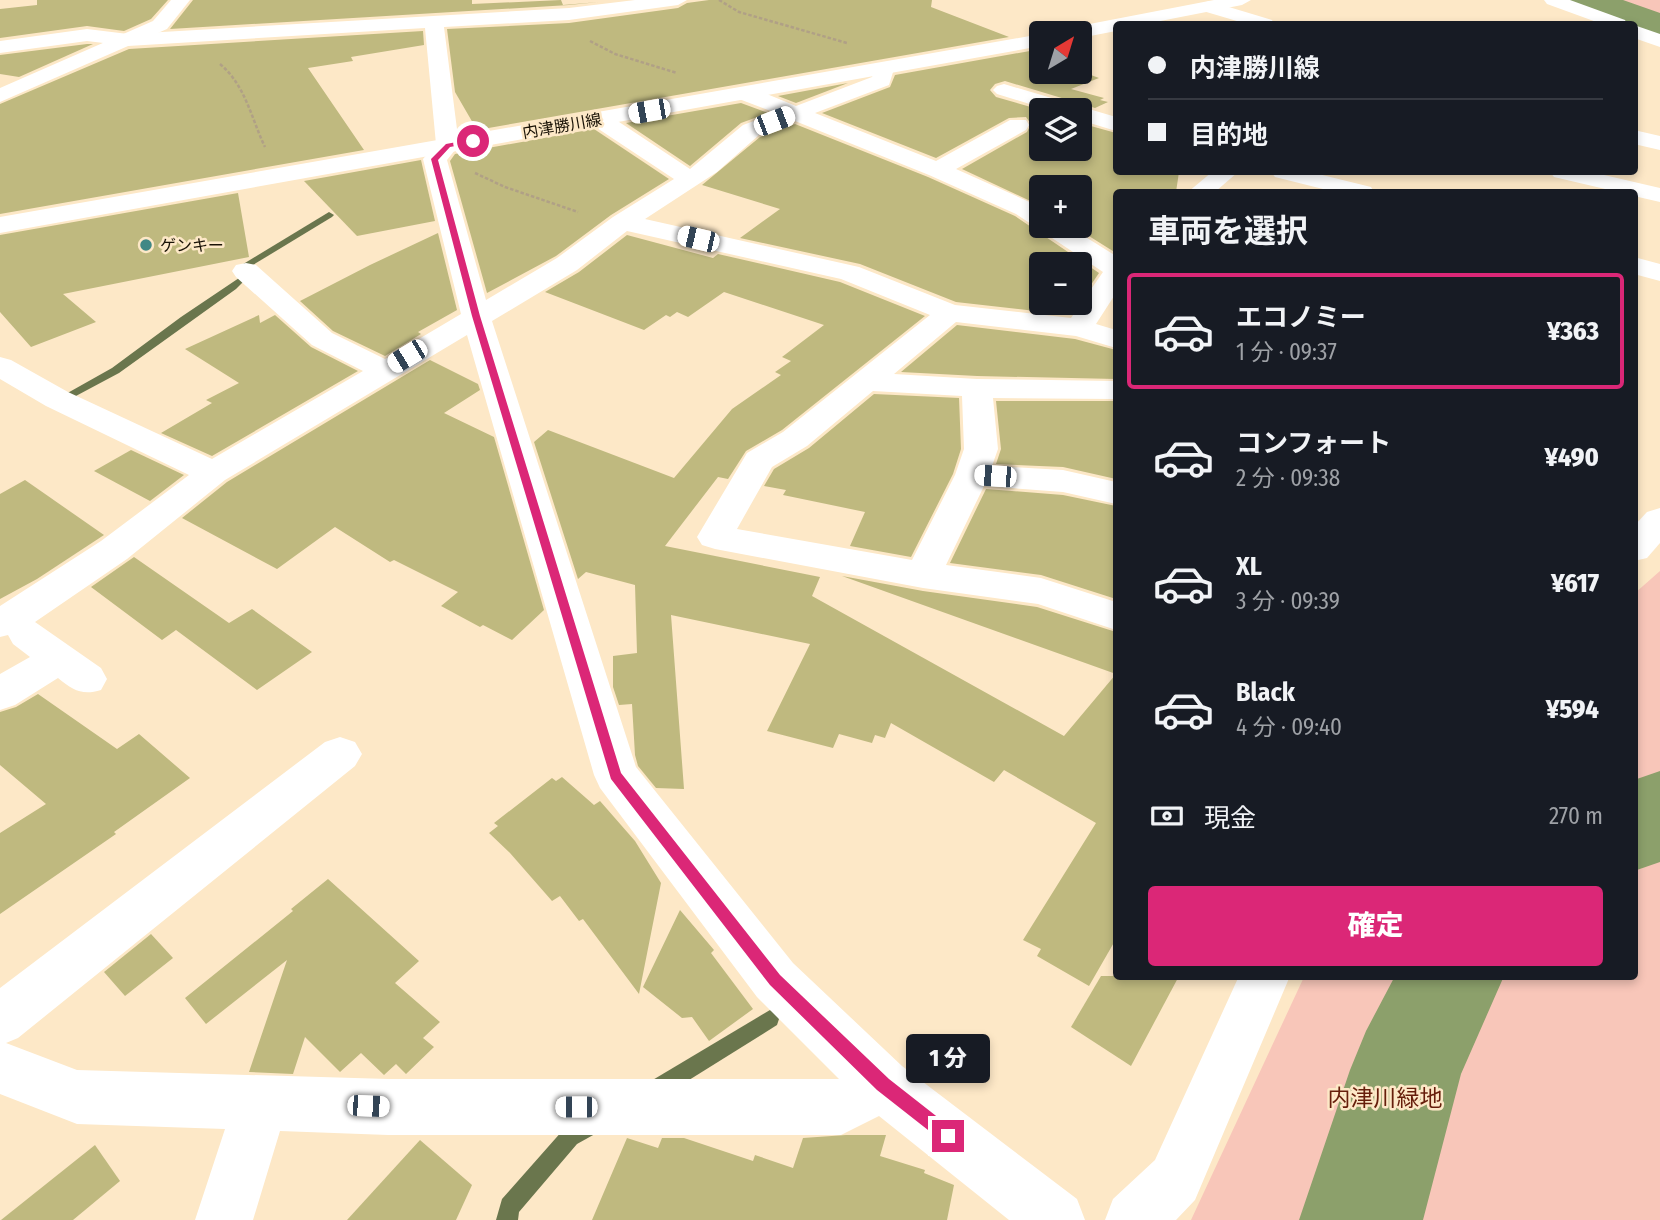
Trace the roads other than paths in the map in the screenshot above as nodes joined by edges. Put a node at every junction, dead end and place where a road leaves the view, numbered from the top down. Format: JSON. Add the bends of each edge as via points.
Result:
{"nodes":[{"id":1,"x":181,"y":0,"type":"edge"},
{"id":2,"x":677,"y":0,"type":"edge"},
{"id":3,"x":1242,"y":0,"type":"edge"},
{"id":4,"x":1553,"y":0,"type":"edge"},
{"id":5,"x":1209,"y":7,"type":"junction"},
{"id":6,"x":434,"y":21,"type":"junction"},
{"id":7,"x":1138,"y":21,"type":"edge"},
{"id":8,"x":1255,"y":21,"type":"edge"},
{"id":9,"x":1610,"y":21,"type":"edge"},
{"id":10,"x":1113,"y":26,"type":"edge"},
{"id":11,"x":1092,"y":30,"type":"edge"},
{"id":12,"x":1638,"y":33,"type":"edge"},
{"id":13,"x":128,"y":40,"type":"junction"},
{"id":14,"x":1660,"y":41,"type":"edge"},
{"id":15,"x":1029,"y":42,"type":"edge"},
{"id":16,"x":0,"y":47,"type":"edge"},
{"id":17,"x":884,"y":69,"type":"junction"},
{"id":18,"x":1004,"y":90,"type":"dead end"},
{"id":19,"x":747,"y":94,"type":"junction"},
{"id":20,"x":0,"y":96,"type":"edge"},
{"id":21,"x":1031,"y":98,"type":"edge"},
{"id":22,"x":796,"y":112,"type":"junction"},
{"id":23,"x":1092,"y":115,"type":"edge"},
{"id":24,"x":600,"y":119,"type":"junction"},
{"id":25,"x":1113,"y":120,"type":"edge"},
{"id":26,"x":1018,"y":125,"type":"dead end"},
{"id":27,"x":1638,"y":138,"type":"edge"},
{"id":28,"x":1660,"y":143,"type":"edge"},
{"id":29,"x":441,"y":152,"type":"junction"},
{"id":30,"x":937,"y":170,"type":"junction"},
{"id":31,"x":1222,"y":175,"type":"edge"},
{"id":32,"x":1295,"y":175,"type":"edge"},
{"id":33,"x":1575,"y":175,"type":"edge"},
{"id":34,"x":690,"y":178,"type":"junction"},
{"id":35,"x":1203,"y":189,"type":"edge"},
{"id":36,"x":1350,"y":189,"type":"edge"},
{"id":37,"x":1634,"y":189,"type":"edge"},
{"id":38,"x":1638,"y":190,"type":"edge"},
{"id":39,"x":1660,"y":195,"type":"edge"},
{"id":40,"x":1029,"y":212,"type":"edge"},
{"id":41,"x":620,"y":224,"type":"junction"},
{"id":42,"x":0,"y":225,"type":"edge"},
{"id":43,"x":1071,"y":238,"type":"edge"},
{"id":44,"x":1113,"y":264,"type":"edge"},
{"id":45,"x":1638,"y":266,"type":"edge"},
{"id":46,"x":1113,"y":268,"type":"edge"},
{"id":47,"x":246,"y":271,"type":"dead end"},
{"id":48,"x":1660,"y":273,"type":"edge"},
{"id":49,"x":950,"y":313,"type":"junction"},
{"id":50,"x":476,"y":316,"type":"junction"},
{"id":51,"x":1079,"y":328,"type":"junction"},
{"id":52,"x":1113,"y":338,"type":"edge"},
{"id":53,"x":0,"y":366,"type":"edge"},
{"id":54,"x":384,"y":370,"type":"junction"},
{"id":55,"x":866,"y":381,"type":"junction"},
{"id":56,"x":976,"y":388,"type":"junction"},
{"id":57,"x":1113,"y":390,"type":"edge"},
{"id":58,"x":213,"y":473,"type":"junction"},
{"id":59,"x":972,"y":475,"type":"junction"},
{"id":60,"x":1113,"y":492,"type":"edge"},
{"id":61,"x":1660,"y":520,"type":"edge"},
{"id":62,"x":1638,"y":545,"type":"edge"},
{"id":63,"x":923,"y":575,"type":"junction"},
{"id":64,"x":1113,"y":615,"type":"edge"},
{"id":65,"x":13,"y":628,"type":"edge"},
{"id":66,"x":0,"y":694,"type":"edge"},
{"id":67,"x":340,"y":754,"type":"dead end"},
{"id":68,"x":1263,"y":980,"type":"edge"},
{"id":69,"x":0,"y":1020,"type":"edge"},
{"id":70,"x":0,"y":1067,"type":"edge"},
{"id":71,"x":883,"y":1085,"type":"junction"},
{"id":72,"x":261,"y":1102,"type":"junction"},
{"id":73,"x":224,"y":1220,"type":"edge"},
{"id":74,"x":1056,"y":1220,"type":"edge"},
{"id":75,"x":1133,"y":1220,"type":"edge"}],
"edges":[{"from":1,"to":13,"type":"street","via":[[160,25]]},
{"from":2,"to":6,"type":"street","via":[[569,14]]},
{"from":3,"to":5,"type":"street"},
{"from":4,"to":9,"type":"street"},
{"from":5,"to":7,"type":"street"},
{"from":5,"to":8,"type":"street"},
{"from":6,"to":13,"type":"street","via":[[347,20]]},
{"from":6,"to":29,"type":"street"},
{"from":10,"to":11,"type":"street"},
{"from":12,"to":14,"type":"street"},
{"from":13,"to":16,"type":"street","via":[[87,35]]},
{"from":13,"to":20,"type":"street"},
{"from":15,"to":17,"type":"street","name":"内津勝川線"},
{"from":17,"to":19,"type":"street","name":"内津勝川線"},
{"from":17,"to":22,"type":"street","via":[[882,81]]},
{"from":18,"to":21,"type":"street"},
{"from":19,"to":22,"type":"street"},
{"from":19,"to":24,"type":"street","name":"内津勝川線"},
{"from":22,"to":30,"type":"street"},
{"from":22,"to":34,"type":"street","via":[[751,130]]},
{"from":23,"to":25,"type":"street"},
{"from":24,"to":29,"type":"street","name":"内津勝川線"},
{"from":24,"to":34,"type":"street"},
{"from":26,"to":30,"type":"street"},
{"from":27,"to":28,"type":"street"},
{"from":29,"to":42,"type":"street","name":"内津勝川線"},
{"from":29,"to":50,"type":"street"},
{"from":30,"to":40,"type":"street"},
{"from":31,"to":35,"type":"street"},
{"from":32,"to":36,"type":"street"},
{"from":33,"to":37,"type":"street"},
{"from":34,"to":41,"type":"street"},
{"from":38,"to":39,"type":"street"},
{"from":41,"to":49,"type":"street","via":[[849,273]]},
{"from":41,"to":50,"type":"street","via":[[567,264]]},
{"from":43,"to":44,"type":"street"},
{"from":45,"to":48,"type":"street"},
{"from":46,"to":51,"type":"street"},
{"from":47,"to":54,"type":"street","via":[[322,339]]},
{"from":49,"to":51,"type":"street"},
{"from":49,"to":55,"type":"street"},
{"from":50,"to":54,"type":"street"},
{"from":50,"to":71,"type":"street","via":[[616,775],[775,980]]},
{"from":51,"to":52,"type":"street"},
{"from":53,"to":58,"type":"street","via":[[57,400]]},
{"from":54,"to":58,"type":"street"},
{"from":55,"to":56,"type":"street"},
{"from":55,"to":63,"type":"street","via":[[795,439],[759,460],[715,537]]},
{"from":56,"to":57,"type":"street"},
{"from":56,"to":59,"type":"street","via":[[981,449]]},
{"from":58,"to":65,"type":"street","via":[[114,550],[22,612]]},
{"from":59,"to":60,"type":"street","via":[[1063,481]]},
{"from":59,"to":63,"type":"street"},
{"from":61,"to":62,"type":"street"},
{"from":63,"to":64,"type":"street","via":[[1041,591]]},
{"from":65,"to":66,"type":"street","via":[[74,668]]},
{"from":67,"to":69,"type":"street"},
{"from":68,"to":75,"type":"street","via":[[1175,1180]]},
{"from":70,"to":72,"type":"street","via":[[77,1097]]},
{"from":71,"to":72,"type":"street","via":[[841,1107],[388,1107]]},
{"from":71,"to":74,"type":"street"},
{"from":72,"to":73,"type":"street"}]}
